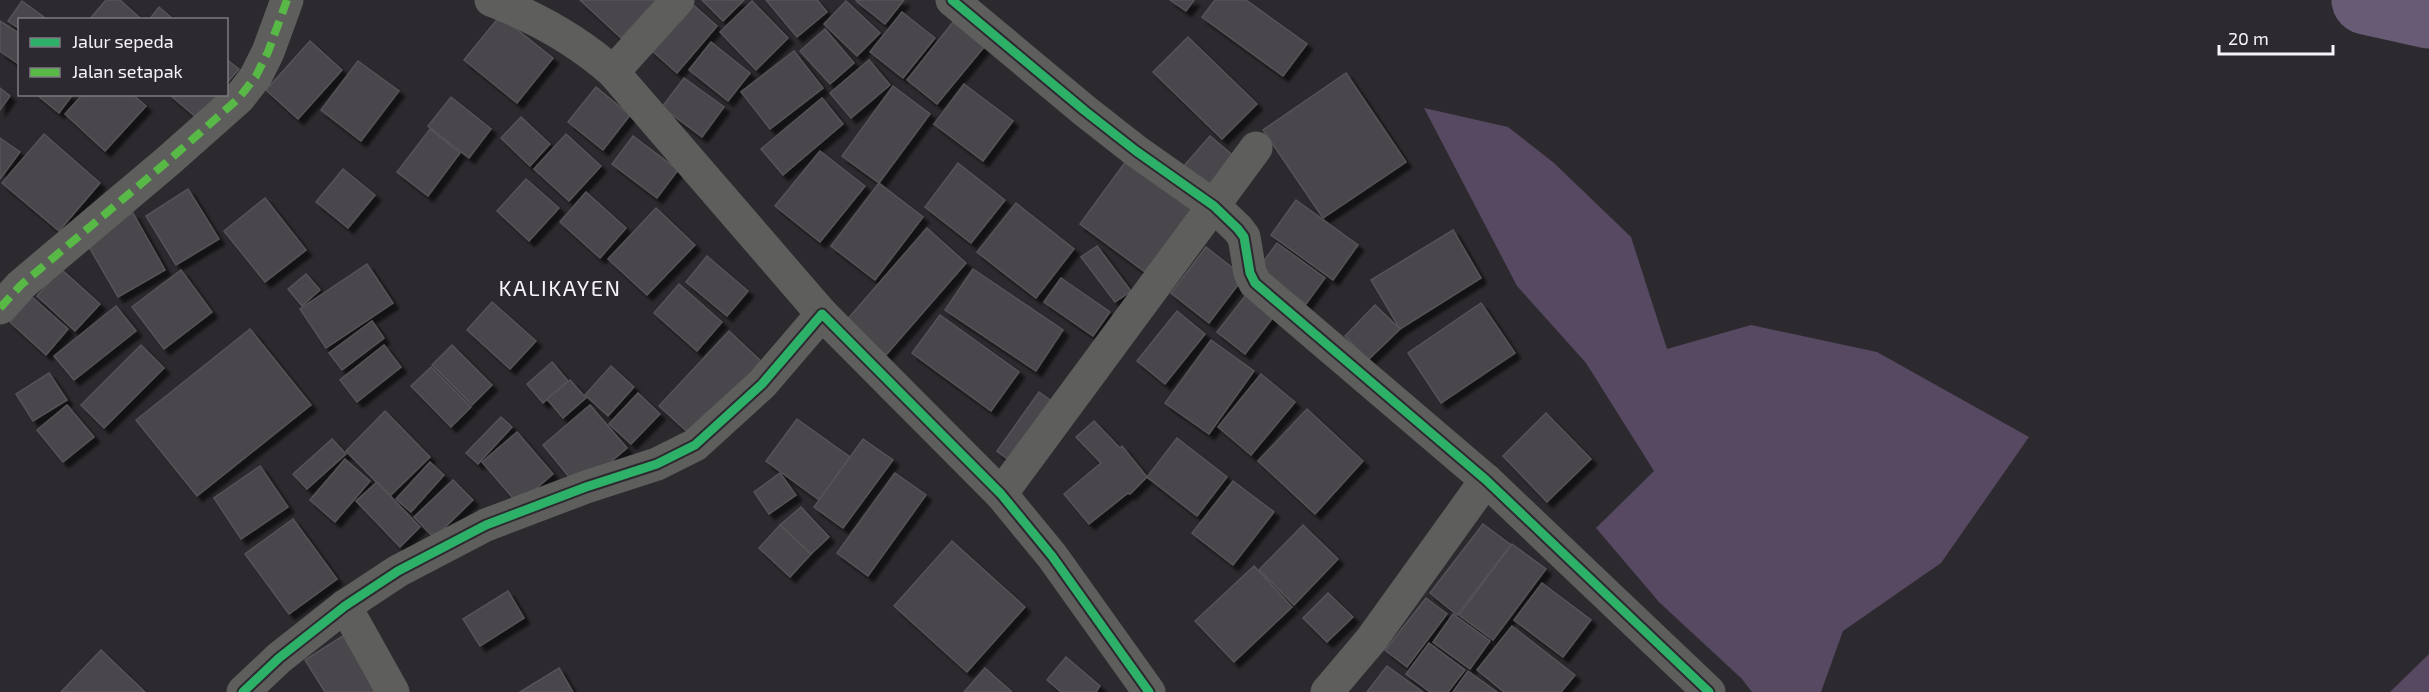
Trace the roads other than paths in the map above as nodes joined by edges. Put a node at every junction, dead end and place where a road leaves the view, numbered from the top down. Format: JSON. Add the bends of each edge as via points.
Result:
{"nodes":[{"id":1,"x":287,"y":0,"type":"edge"},
{"id":2,"x":491,"y":0,"type":"edge"},
{"id":3,"x":678,"y":0,"type":"edge"},
{"id":4,"x":952,"y":0,"type":"edge"},
{"id":5,"x":613,"y":72,"type":"junction"},
{"id":6,"x":1256,"y":148,"type":"dead end"},
{"id":7,"x":1214,"y":206,"type":"junction"},
{"id":8,"x":0,"y":308,"type":"edge"},
{"id":9,"x":822,"y":314,"type":"junction"},
{"id":10,"x":1486,"y":480,"type":"junction"},
{"id":11,"x":1001,"y":494,"type":"junction"},
{"id":12,"x":345,"y":606,"type":"junction"},
{"id":13,"x":243,"y":692,"type":"edge"},
{"id":14,"x":393,"y":692,"type":"edge"},
{"id":15,"x":1149,"y":692,"type":"edge"},
{"id":16,"x":1327,"y":692,"type":"edge"},
{"id":17,"x":1709,"y":692,"type":"edge"}],
"edges":[{"from":1,"to":8,"type":"street","via":[[268,52],[239,98],[21,285]]},
{"from":2,"to":5,"type":"street","via":[[558,31]]},
{"from":3,"to":5,"type":"street"},
{"from":4,"to":7,"type":"street","via":[[1085,111]]},
{"from":5,"to":9,"type":"street"},
{"from":6,"to":7,"type":"street"},
{"from":7,"to":10,"type":"street","via":[[1244,237],[1255,283]]},
{"from":7,"to":11,"type":"street"},
{"from":9,"to":11,"type":"street"},
{"from":9,"to":12,"type":"street","via":[[762,384],[695,445],[657,464],[486,525],[398,571]]},
{"from":10,"to":16,"type":"street","via":[[1371,640]]},
{"from":10,"to":17,"type":"street"},
{"from":11,"to":15,"type":"street","via":[[1052,556]]},
{"from":12,"to":13,"type":"street"},
{"from":12,"to":14,"type":"street"}]}
